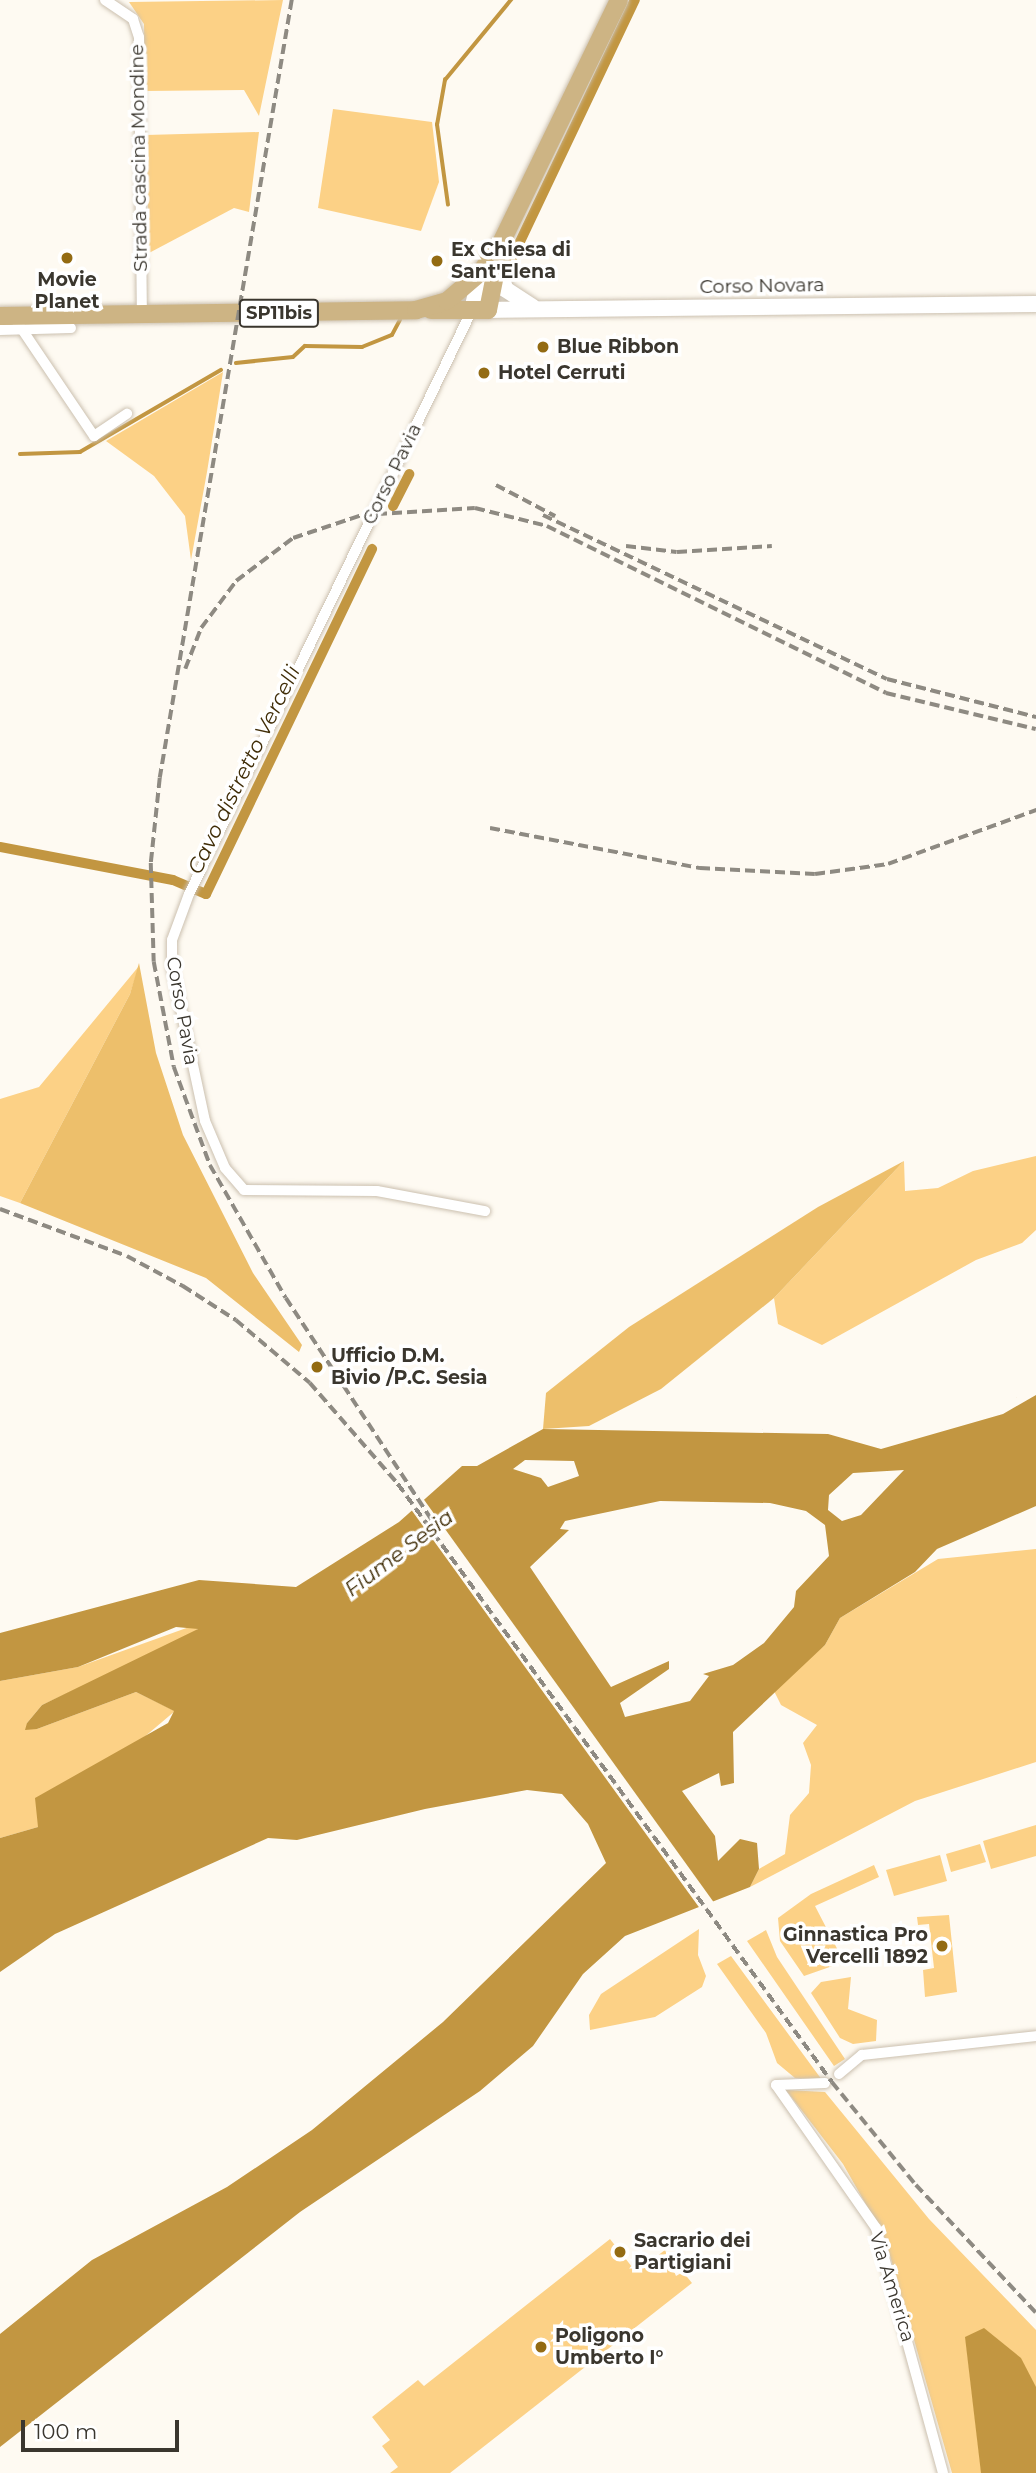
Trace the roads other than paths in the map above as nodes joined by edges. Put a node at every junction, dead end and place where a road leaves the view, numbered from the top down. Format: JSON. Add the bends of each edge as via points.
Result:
{"nodes":[{"id":1,"x":105,"y":0,"type":"edge"},
{"id":2,"x":619,"y":0,"type":"edge"},
{"id":3,"x":117,"y":3,"type":"edge"},
{"id":4,"x":502,"y":243,"type":"junction"},
{"id":5,"x":498,"y":264,"type":"junction"},
{"id":6,"x":481,"y":272,"type":"junction"},
{"id":7,"x":1036,"y":304,"type":"edge"},
{"id":8,"x":539,"y":309,"type":"junction"},
{"id":9,"x":416,"y":310,"type":"junction"},
{"id":10,"x":480,"y":310,"type":"junction"},
{"id":11,"x":142,"y":315,"type":"junction"},
{"id":12,"x":12,"y":320,"type":"edge"},
{"id":13,"x":71,"y":328,"type":"dead end"},
{"id":14,"x":0,"y":330,"type":"edge"},
{"id":15,"x":127,"y":414,"type":"dead end"},
{"id":16,"x":485,"y":1210,"type":"dead end"},
{"id":17,"x":1036,"y":2036,"type":"edge"},
{"id":18,"x":839,"y":2074,"type":"dead end"},
{"id":19,"x":825,"y":2083,"type":"dead end"},
{"id":20,"x":943,"y":2473,"type":"edge"}],
"edges":[{"from":1,"to":3,"type":"street","name":"Strada cascina Mondine"},
{"from":2,"to":4,"type":"main road"},
{"from":3,"to":11,"type":"street","name":"Strada cascina Mondine","via":[[139,37]]},
{"from":4,"to":5,"type":"main road"},
{"from":4,"to":6,"type":"main road"},
{"from":5,"to":8,"type":"main road","via":[[505,289]]},
{"from":5,"to":10,"type":"main road"},
{"from":6,"to":9,"type":"main road","via":[[447,301]]},
{"from":6,"to":10,"type":"main road"},
{"from":7,"to":8,"type":"main road","name":"Corso Novara","number":"SP11bis"},
{"from":8,"to":10,"type":"main road","name":"Corso Novara","number":"SP11bis"},
{"from":9,"to":10,"type":"main road","name":"Corso Novara","number":"SP11bis"},
{"from":9,"to":11,"type":"main road","number":"SP11bis"},
{"from":10,"to":16,"type":"street","name":"Corso Pavia","via":[[189,894],[172,940],[178,1009],[205,1121],[236,1183],[263,1192],[377,1191]]},
{"from":11,"to":12,"type":"main road","number":"SP11bis"},
{"from":12,"to":13,"type":"street"},
{"from":12,"to":14,"type":"street"},
{"from":12,"to":15,"type":"street","via":[[94,436]]},
{"from":17,"to":18,"type":"street","via":[[863,2055]]},
{"from":19,"to":20,"type":"street","name":"Via America","via":[[776,2085],[876,2228]]}]}
